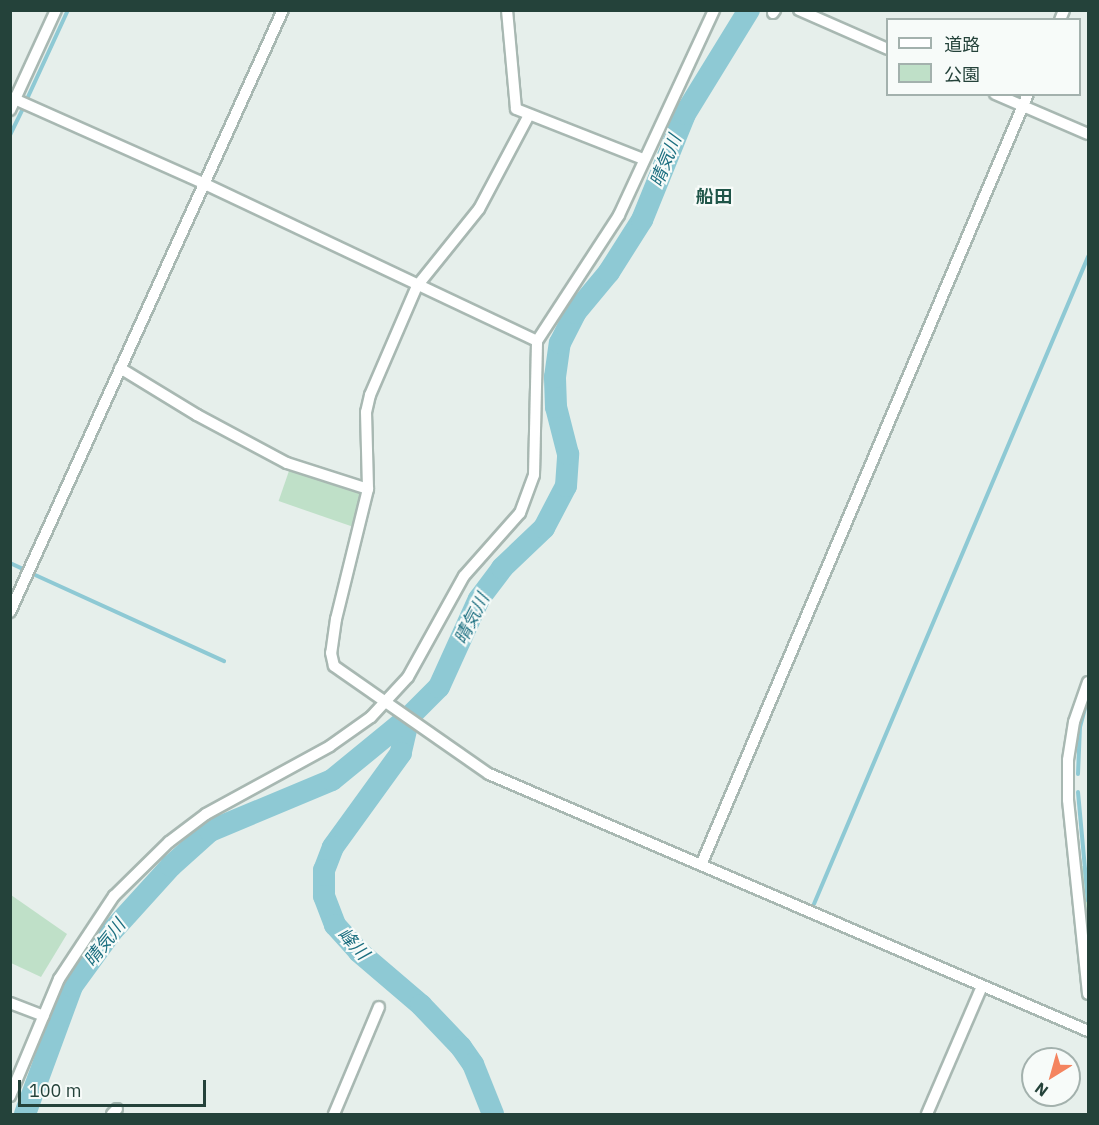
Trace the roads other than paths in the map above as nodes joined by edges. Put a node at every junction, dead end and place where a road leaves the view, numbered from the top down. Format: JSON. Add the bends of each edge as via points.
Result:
{"nodes":[{"id":1,"x":56,"y":10,"type":"edge"},
{"id":2,"x":283,"y":10,"type":"edge"},
{"id":3,"x":507,"y":10,"type":"edge"},
{"id":4,"x":714,"y":10,"type":"edge"},
{"id":5,"x":799,"y":10,"type":"edge"},
{"id":6,"x":886,"y":48,"type":"edge"},
{"id":7,"x":1000,"y":96,"type":"edge"},
{"id":8,"x":1027,"y":96,"type":"edge"},
{"id":9,"x":12,"y":102,"type":"edge"},
{"id":10,"x":1023,"y":106,"type":"junction"},
{"id":11,"x":529,"y":115,"type":"junction"},
{"id":12,"x":1089,"y":134,"type":"edge"},
{"id":13,"x":643,"y":159,"type":"junction"},
{"id":14,"x":205,"y":184,"type":"junction"},
{"id":15,"x":417,"y":286,"type":"junction"},
{"id":16,"x":537,"y":341,"type":"junction"},
{"id":17,"x":120,"y":368,"type":"junction"},
{"id":18,"x":368,"y":489,"type":"junction"},
{"id":19,"x":10,"y":612,"type":"edge"},
{"id":20,"x":1089,"y":682,"type":"edge"},
{"id":21,"x":388,"y":704,"type":"junction"},
{"id":22,"x":700,"y":865,"type":"junction"},
{"id":23,"x":1085,"y":923,"type":"edge"},
{"id":24,"x":982,"y":986,"type":"junction"},
{"id":25,"x":1089,"y":994,"type":"edge"},
{"id":26,"x":10,"y":1003,"type":"edge"},
{"id":27,"x":379,"y":1007,"type":"dead end"},
{"id":28,"x":44,"y":1016,"type":"junction"},
{"id":29,"x":1089,"y":1031,"type":"edge"},
{"id":30,"x":10,"y":1095,"type":"edge"},
{"id":31,"x":334,"y":1114,"type":"edge"},
{"id":32,"x":927,"y":1114,"type":"edge"}],
"edges":[{"from":1,"to":9,"type":"street"},
{"from":2,"to":14,"type":"street"},
{"from":3,"to":11,"type":"street","via":[[516,109]]},
{"from":4,"to":13,"type":"street"},
{"from":5,"to":6,"type":"street"},
{"from":7,"to":10,"type":"street"},
{"from":8,"to":10,"type":"street"},
{"from":9,"to":14,"type":"street"},
{"from":10,"to":12,"type":"street"},
{"from":10,"to":22,"type":"street"},
{"from":11,"to":13,"type":"street"},
{"from":11,"to":15,"type":"street","via":[[478,209]]},
{"from":13,"to":16,"type":"street","via":[[619,215]]},
{"from":14,"to":15,"type":"street"},
{"from":14,"to":17,"type":"street"},
{"from":15,"to":16,"type":"street"},
{"from":15,"to":18,"type":"street","via":[[366,412]]},
{"from":16,"to":21,"type":"street","via":[[536,453],[529,495],[510,526],[451,594],[427,648]]},
{"from":17,"to":18,"type":"street","via":[[287,463]]},
{"from":17,"to":19,"type":"street"},
{"from":18,"to":21,"type":"street","via":[[331,653],[334,666],[343,676]]},
{"from":20,"to":23,"type":"street","via":[[1077,710],[1068,760],[1068,800]]},
{"from":21,"to":22,"type":"street","via":[[489,774]]},
{"from":21,"to":28,"type":"street","via":[[330,746],[206,814],[138,870],[77,948]]},
{"from":22,"to":24,"type":"street"},
{"from":23,"to":25,"type":"street"},
{"from":24,"to":29,"type":"street"},
{"from":24,"to":32,"type":"street"},
{"from":26,"to":28,"type":"street"},
{"from":27,"to":31,"type":"street"},
{"from":28,"to":30,"type":"street"}]}
